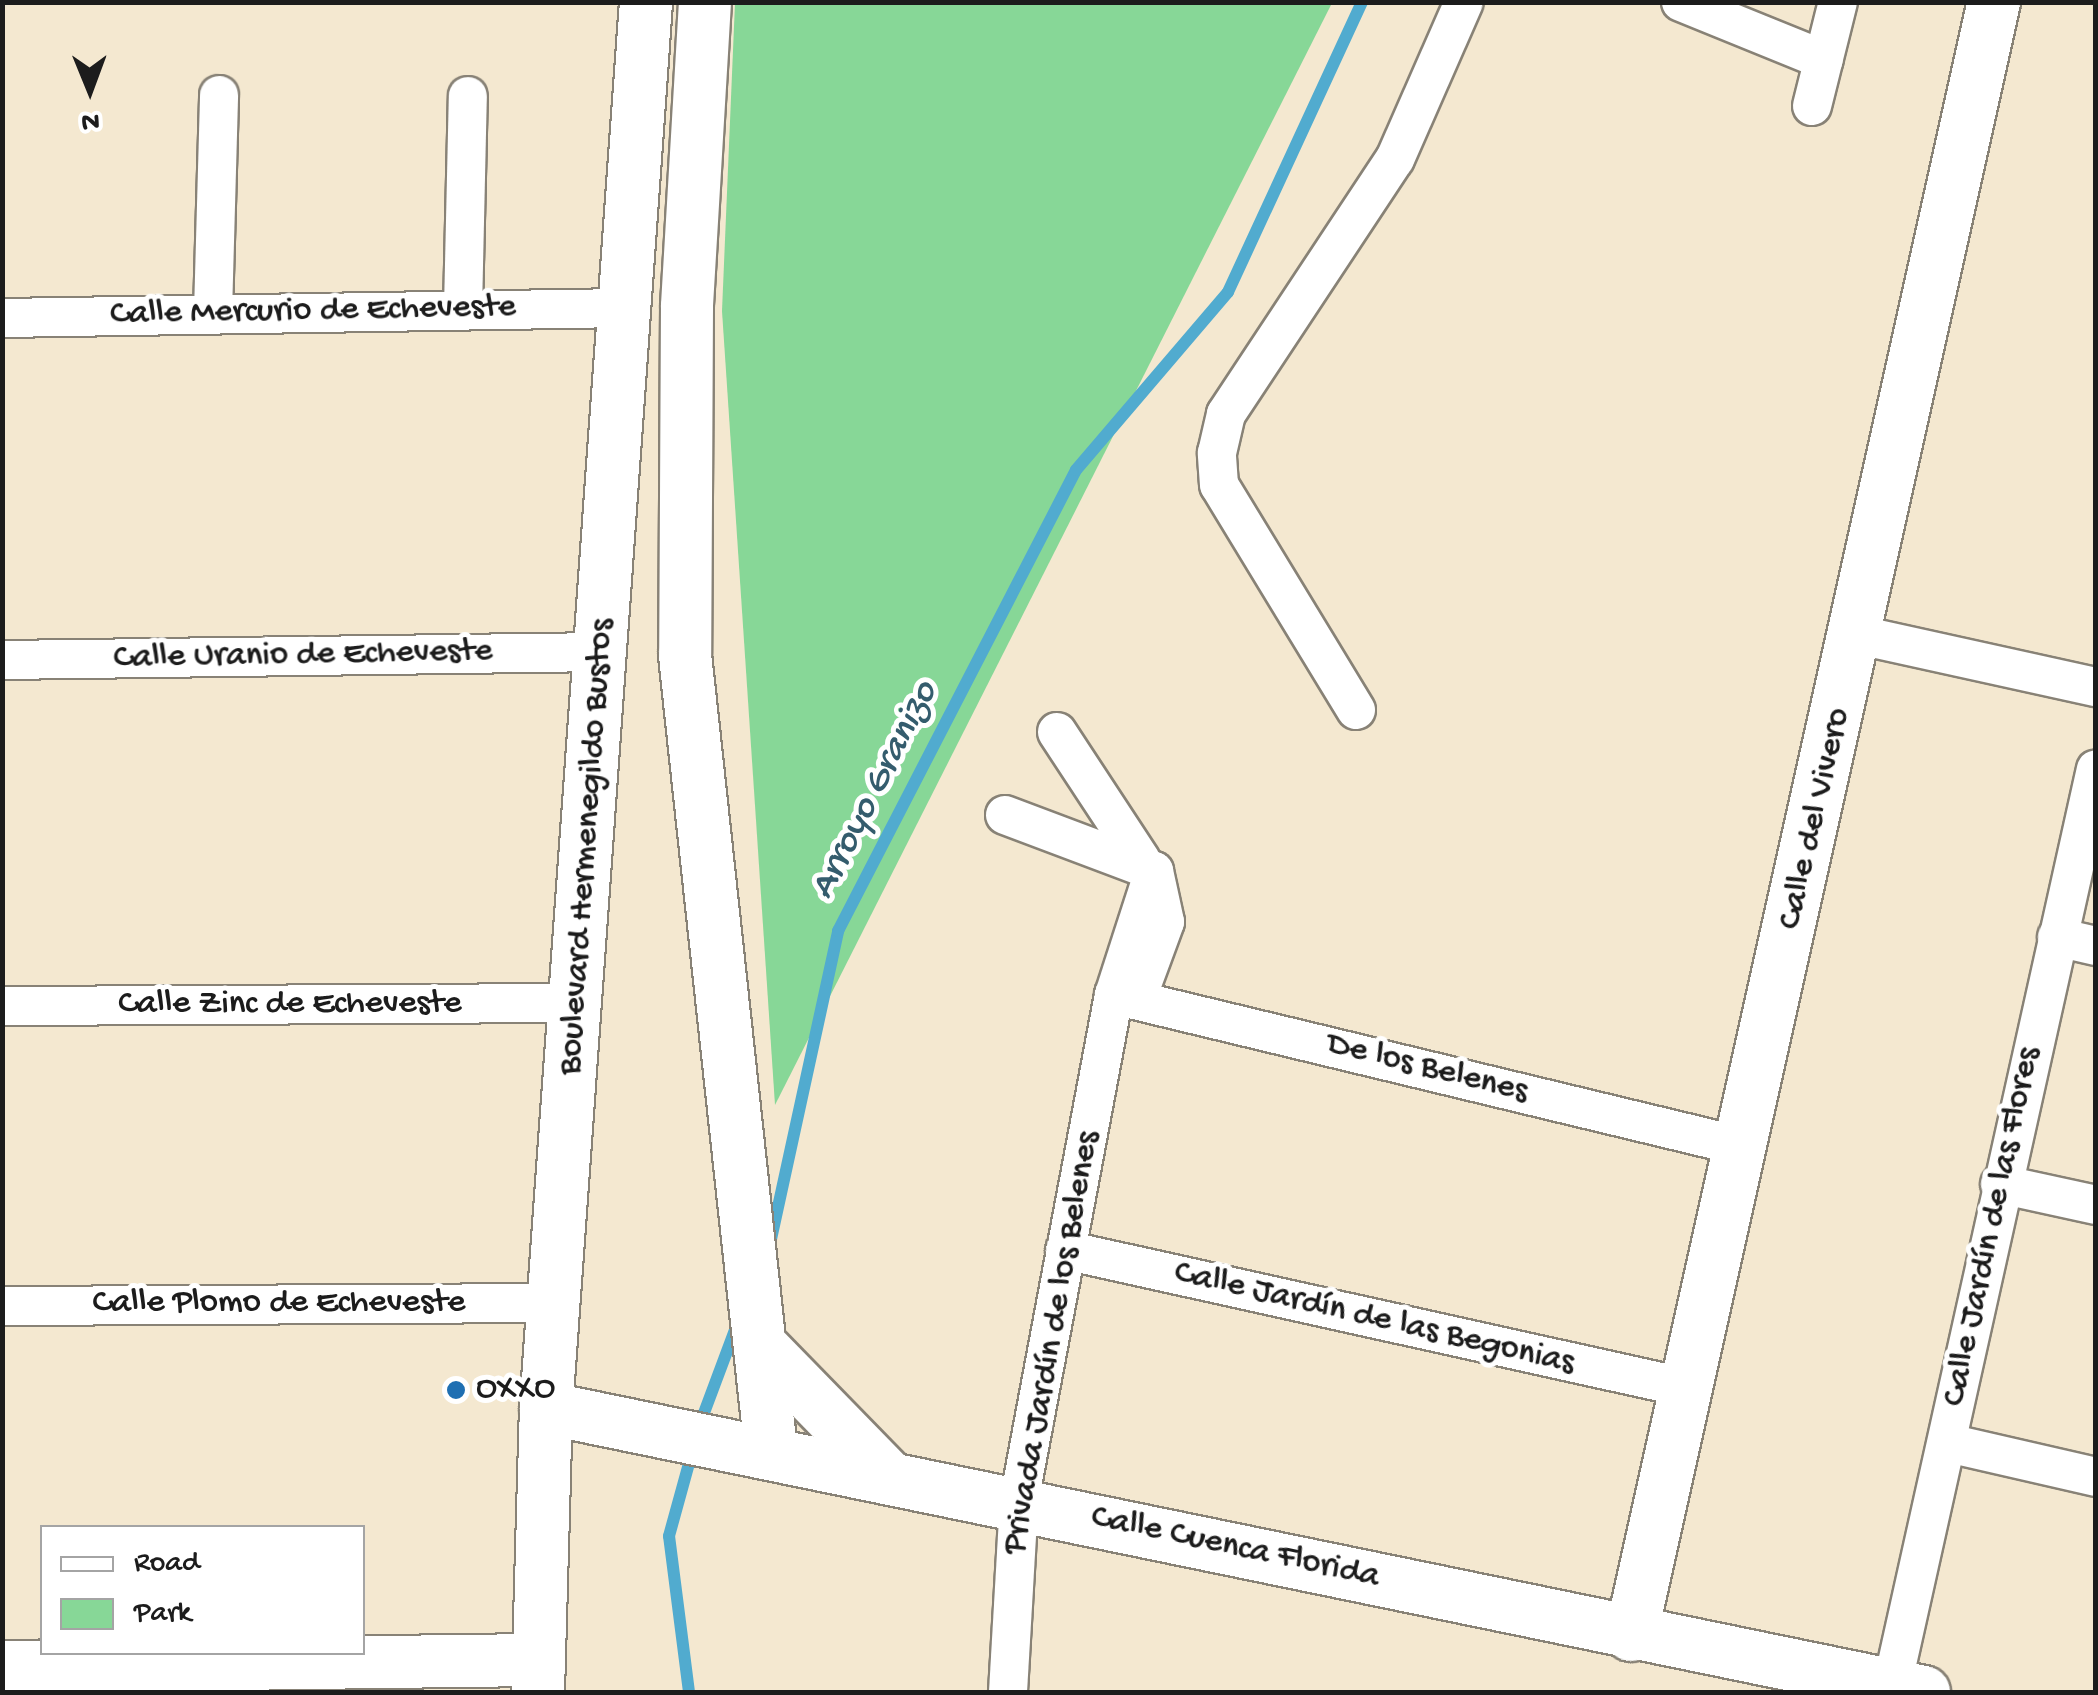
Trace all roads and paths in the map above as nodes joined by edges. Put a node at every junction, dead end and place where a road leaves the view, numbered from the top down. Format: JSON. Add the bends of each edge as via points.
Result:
{"nodes":[{"id":1,"x":646,"y":2,"type":"edge"},
{"id":2,"x":705,"y":2,"type":"edge"},
{"id":3,"x":1464,"y":2,"type":"edge"},
{"id":4,"x":1681,"y":2,"type":"edge"},
{"id":5,"x":1838,"y":2,"type":"edge"},
{"id":6,"x":1994,"y":2,"type":"edge"},
{"id":7,"x":1824,"y":60,"type":"junction"},
{"id":8,"x":219,"y":94,"type":"dead end"},
{"id":9,"x":468,"y":96,"type":"dead end"},
{"id":10,"x":1812,"y":106,"type":"dead end"},
{"id":11,"x":624,"y":308,"type":"junction"},
{"id":12,"x":463,"y":309,"type":"junction"},
{"id":13,"x":213,"y":313,"type":"junction"},
{"id":14,"x":2,"y":318,"type":"edge"},
{"id":15,"x":1859,"y":635,"type":"junction"},
{"id":16,"x":603,"y":652,"type":"junction"},
{"id":17,"x":2,"y":660,"type":"edge"},
{"id":18,"x":2096,"y":687,"type":"edge"},
{"id":19,"x":1356,"y":710,"type":"dead end"},
{"id":20,"x":1056,"y":732,"type":"dead end"},
{"id":21,"x":2096,"y":769,"type":"edge"},
{"id":22,"x":1005,"y":815,"type":"dead end"},
{"id":23,"x":1147,"y":866,"type":"junction"},
{"id":24,"x":2057,"y":937,"type":"junction"},
{"id":25,"x":2096,"y":946,"type":"edge"},
{"id":26,"x":1126,"y":996,"type":"junction"},
{"id":27,"x":578,"y":1003,"type":"junction"},
{"id":28,"x":2,"y":1006,"type":"edge"},
{"id":29,"x":1740,"y":1146,"type":"junction"},
{"id":30,"x":2000,"y":1184,"type":"junction"},
{"id":31,"x":2096,"y":1204,"type":"edge"},
{"id":32,"x":1065,"y":1250,"type":"junction"},
{"id":33,"x":555,"y":1303,"type":"junction"},
{"id":34,"x":2,"y":1306,"type":"edge"},
{"id":35,"x":764,"y":1336,"type":"junction"},
{"id":36,"x":1683,"y":1388,"type":"junction"},
{"id":37,"x":546,"y":1408,"type":"junction"},
{"id":38,"x":1948,"y":1444,"type":"junction"},
{"id":39,"x":748,"y":1446,"type":"junction"},
{"id":40,"x":887,"y":1475,"type":"junction"},
{"id":41,"x":2096,"y":1477,"type":"edge"},
{"id":42,"x":1019,"y":1501,"type":"junction"},
{"id":43,"x":1632,"y":1635,"type":"junction"},
{"id":44,"x":2,"y":1667,"type":"edge"},
{"id":45,"x":538,"y":1676,"type":"edge"},
{"id":46,"x":1908,"y":1689,"type":"edge"},
{"id":47,"x":1008,"y":1692,"type":"edge"}],
"edges":[{"from":1,"to":11,"type":"street","name":"Boulevard Hermenegildo Bustos"},
{"from":2,"to":35,"type":"street","via":[[680,536],[718,1006]]},
{"from":3,"to":19,"type":"street","via":[[1396,159],[1226,414],[1217,452],[1219,485]]},
{"from":4,"to":7,"type":"street"},
{"from":5,"to":7,"type":"street"},
{"from":6,"to":15,"type":"street","name":"Calle del Vivero"},
{"from":7,"to":10,"type":"street"},
{"from":8,"to":13,"type":"street"},
{"from":9,"to":12,"type":"street"},
{"from":11,"to":12,"type":"street","name":"Calle Mercurio de Echeveste"},
{"from":11,"to":16,"type":"street","name":"Boulevard Hermenegildo Bustos"},
{"from":12,"to":13,"type":"street","name":"Calle Mercurio de Echeveste"},
{"from":13,"to":14,"type":"street","name":"Calle Mercurio de Echeveste"},
{"from":15,"to":18,"type":"street"},
{"from":15,"to":29,"type":"street","name":"Calle del Vivero"},
{"from":16,"to":17,"type":"street","name":"Calle Uranio de Echeveste"},
{"from":16,"to":27,"type":"street","name":"Boulevard Hermenegildo Bustos"},
{"from":20,"to":23,"type":"street"},
{"from":21,"to":24,"type":"street","name":"Calle Jardín de las Flores"},
{"from":22,"to":23,"type":"street"},
{"from":23,"to":26,"type":"street","name":"Privada Jardín de los Belenes"},
{"from":24,"to":25,"type":"street"},
{"from":24,"to":30,"type":"street","name":"Calle Jardín de las Flores"},
{"from":26,"to":29,"type":"street","name":"De los Belenes"},
{"from":26,"to":32,"type":"street","name":"Privada Jardín de los Belenes"},
{"from":27,"to":28,"type":"street","name":"Calle Zinc de Echeveste"},
{"from":27,"to":33,"type":"street","name":"Boulevard Hermenegildo Bustos"},
{"from":29,"to":36,"type":"street","name":"Calle del Vivero"},
{"from":30,"to":31,"type":"street"},
{"from":30,"to":38,"type":"street","name":"Calle Jardín de las Flores"},
{"from":32,"to":36,"type":"street","name":"Calle Jardín de las Begonias"},
{"from":32,"to":42,"type":"street","name":"Privada Jardín de los Belenes"},
{"from":33,"to":34,"type":"street","name":"Calle Plomo de Echeveste"},
{"from":33,"to":37,"type":"street","name":"Boulevard Hermenegildo Bustos"},
{"from":35,"to":39,"type":"street"},
{"from":35,"to":40,"type":"street"},
{"from":36,"to":43,"type":"street","name":"Calle del Vivero"},
{"from":37,"to":39,"type":"street","name":"Calle Cuenca Florida"},
{"from":37,"to":45,"type":"street","name":"Boulevard Hermenegildo Bustos"},
{"from":38,"to":41,"type":"street"},
{"from":38,"to":46,"type":"street","name":"Calle Jardín de las Flores"},
{"from":39,"to":40,"type":"street","name":"Calle Cuenca Florida"},
{"from":40,"to":42,"type":"street","name":"Calle Cuenca Florida"},
{"from":42,"to":43,"type":"street","name":"Calle Cuenca Florida"},
{"from":42,"to":47,"type":"street","name":"Privada Jardín de los Belenes"},
{"from":43,"to":46,"type":"street","name":"Calle Cuenca Florida"},
{"from":44,"to":45,"type":"street"}]}
